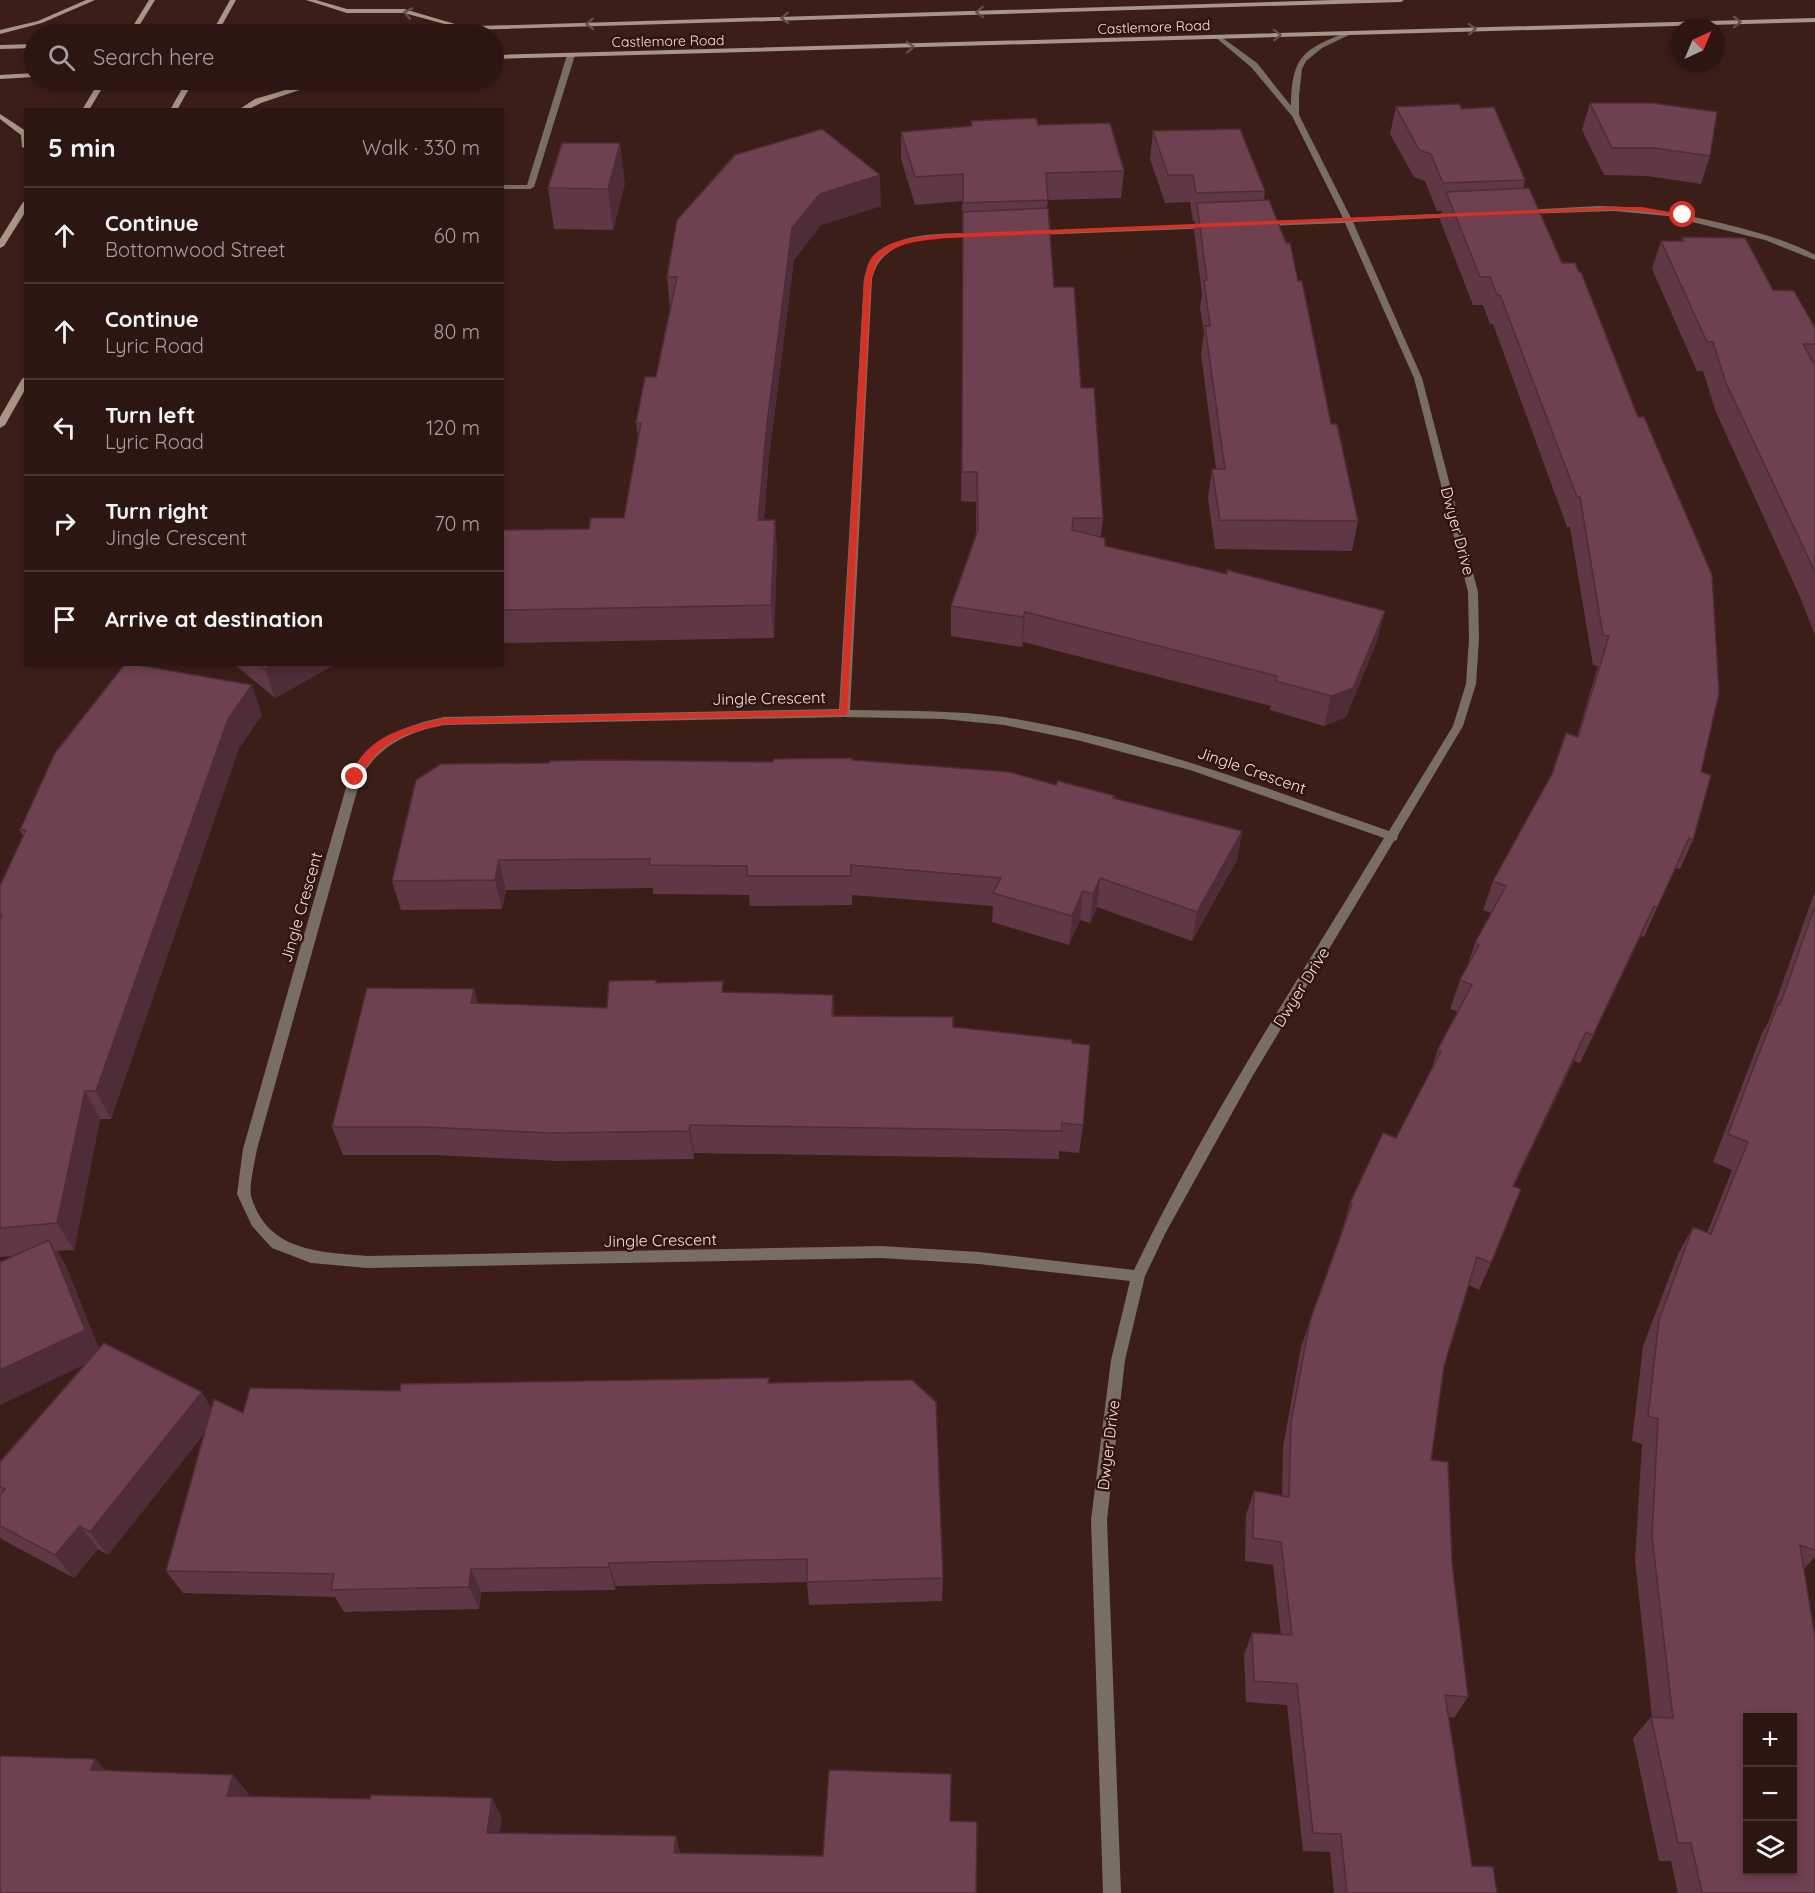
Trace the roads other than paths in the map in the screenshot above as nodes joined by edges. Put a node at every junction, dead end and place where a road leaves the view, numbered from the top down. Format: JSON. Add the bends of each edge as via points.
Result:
{"nodes":[{"id":1,"x":92,"y":0,"type":"edge"},
{"id":2,"x":152,"y":0,"type":"edge"},
{"id":3,"x":233,"y":0,"type":"edge"},
{"id":4,"x":309,"y":0,"type":"edge"},
{"id":5,"x":1401,"y":0,"type":"edge"},
{"id":6,"x":1815,"y":20,"type":"edge"},
{"id":7,"x":32,"y":24,"type":"edge"},
{"id":8,"x":137,"y":24,"type":"edge"},
{"id":9,"x":220,"y":24,"type":"edge"},
{"id":10,"x":450,"y":24,"type":"edge"},
{"id":11,"x":24,"y":26,"type":"edge"},
{"id":12,"x":504,"y":27,"type":"edge"},
{"id":13,"x":0,"y":32,"type":"edge"},
{"id":14,"x":1350,"y":33,"type":"junction"},
{"id":15,"x":1218,"y":37,"type":"junction"},
{"id":16,"x":24,"y":46,"type":"edge"},
{"id":17,"x":0,"y":47,"type":"edge"},
{"id":18,"x":571,"y":55,"type":"junction"},
{"id":19,"x":504,"y":57,"type":"edge"},
{"id":20,"x":24,"y":76,"type":"edge"},
{"id":21,"x":0,"y":77,"type":"edge"},
{"id":22,"x":97,"y":90,"type":"edge"},
{"id":23,"x":184,"y":90,"type":"edge"},
{"id":24,"x":293,"y":90,"type":"edge"},
{"id":25,"x":86,"y":108,"type":"edge"},
{"id":26,"x":174,"y":108,"type":"edge"},
{"id":27,"x":245,"y":108,"type":"edge"},
{"id":28,"x":1295,"y":115,"type":"junction"},
{"id":29,"x":0,"y":116,"type":"edge"},
{"id":30,"x":24,"y":133,"type":"edge"},
{"id":31,"x":504,"y":187,"type":"edge"},
{"id":32,"x":24,"y":207,"type":"edge"},
{"id":33,"x":1515,"y":213,"type":"edge"},
{"id":34,"x":1468,"y":215,"type":"edge"},
{"id":35,"x":1348,"y":220,"type":"junction"},
{"id":36,"x":1249,"y":225,"type":"edge"},
{"id":37,"x":1226,"y":226,"type":"edge"},
{"id":38,"x":1028,"y":233,"type":"edge"},
{"id":39,"x":981,"y":235,"type":"edge"},
{"id":40,"x":0,"y":246,"type":"edge"},
{"id":41,"x":1815,"y":258,"type":"edge"},
{"id":42,"x":24,"y":383,"type":"edge"},
{"id":43,"x":0,"y":425,"type":"edge"},
{"id":44,"x":844,"y":713,"type":"junction"},
{"id":45,"x":1393,"y":837,"type":"junction"},
{"id":46,"x":1138,"y":1276,"type":"junction"},
{"id":47,"x":1112,"y":1893,"type":"edge"}],
"edges":[{"from":1,"to":7,"type":"main road"},
{"from":2,"to":8,"type":"main road"},
{"from":3,"to":9,"type":"main road"},
{"from":10,"to":4,"type":"main road","one_way":true,"via":[[404,11],[347,11]]},
{"from":5,"to":12,"type":"main road","name":"Castlemore Road","one_way":true},
{"from":14,"to":6,"type":"main road","name":"Castlemore Road","one_way":true},
{"from":11,"to":13,"type":"main road"},
{"from":15,"to":14,"type":"main road","name":"Castlemore Road","one_way":true},
{"from":14,"to":28,"type":"street","name":"Dwyer Drive","via":[[1307,53],[1296,80]]},
{"from":18,"to":15,"type":"main road","name":"Castlemore Road","one_way":true},
{"from":15,"to":28,"type":"street","name":"Dwyer Drive","via":[[1254,65]]},
{"from":16,"to":17,"type":"main road"},
{"from":18,"to":19,"type":"main road","name":"Castlemore Road"},
{"from":18,"to":31,"type":"street","via":[[530,187]]},
{"from":20,"to":21,"type":"main road"},
{"from":22,"to":25,"type":"main road"},
{"from":23,"to":26,"type":"main road"},
{"from":24,"to":27,"type":"main road"},
{"from":28,"to":35,"type":"street","name":"Dwyer Drive"},
{"from":29,"to":30,"type":"main road"},
{"from":32,"to":40,"type":"main road"},
{"from":33,"to":41,"type":"street","via":[[1609,208],[1683,215],[1767,237]]},
{"from":34,"to":35,"type":"street"},
{"from":35,"to":36,"type":"street"},
{"from":35,"to":45,"type":"street","name":"Dwyer Drive","via":[[1418,378],[1473,592],[1471,684],[1458,726]]},
{"from":37,"to":38,"type":"street"},
{"from":39,"to":44,"type":"street","via":[[911,240],[888,248],[874,261],[868,279]]},
{"from":42,"to":43,"type":"main road"},
{"from":44,"to":45,"type":"street","name":"Jingle Crescent","via":[[1004,721],[1077,736],[1193,767]]},
{"from":44,"to":46,"type":"street","name":"Jingle Crescent","via":[[444,721],[403,731],[366,757],[355,777],[249,1149],[244,1194],[257,1222],[278,1244],[311,1257],[367,1262],[881,1252],[979,1258]]},
{"from":45,"to":46,"type":"street","name":"Dwyer Drive","via":[[1248,1073]]},
{"from":46,"to":47,"type":"street","name":"Dwyer Drive","via":[[1118,1360],[1099,1520]]}]}
